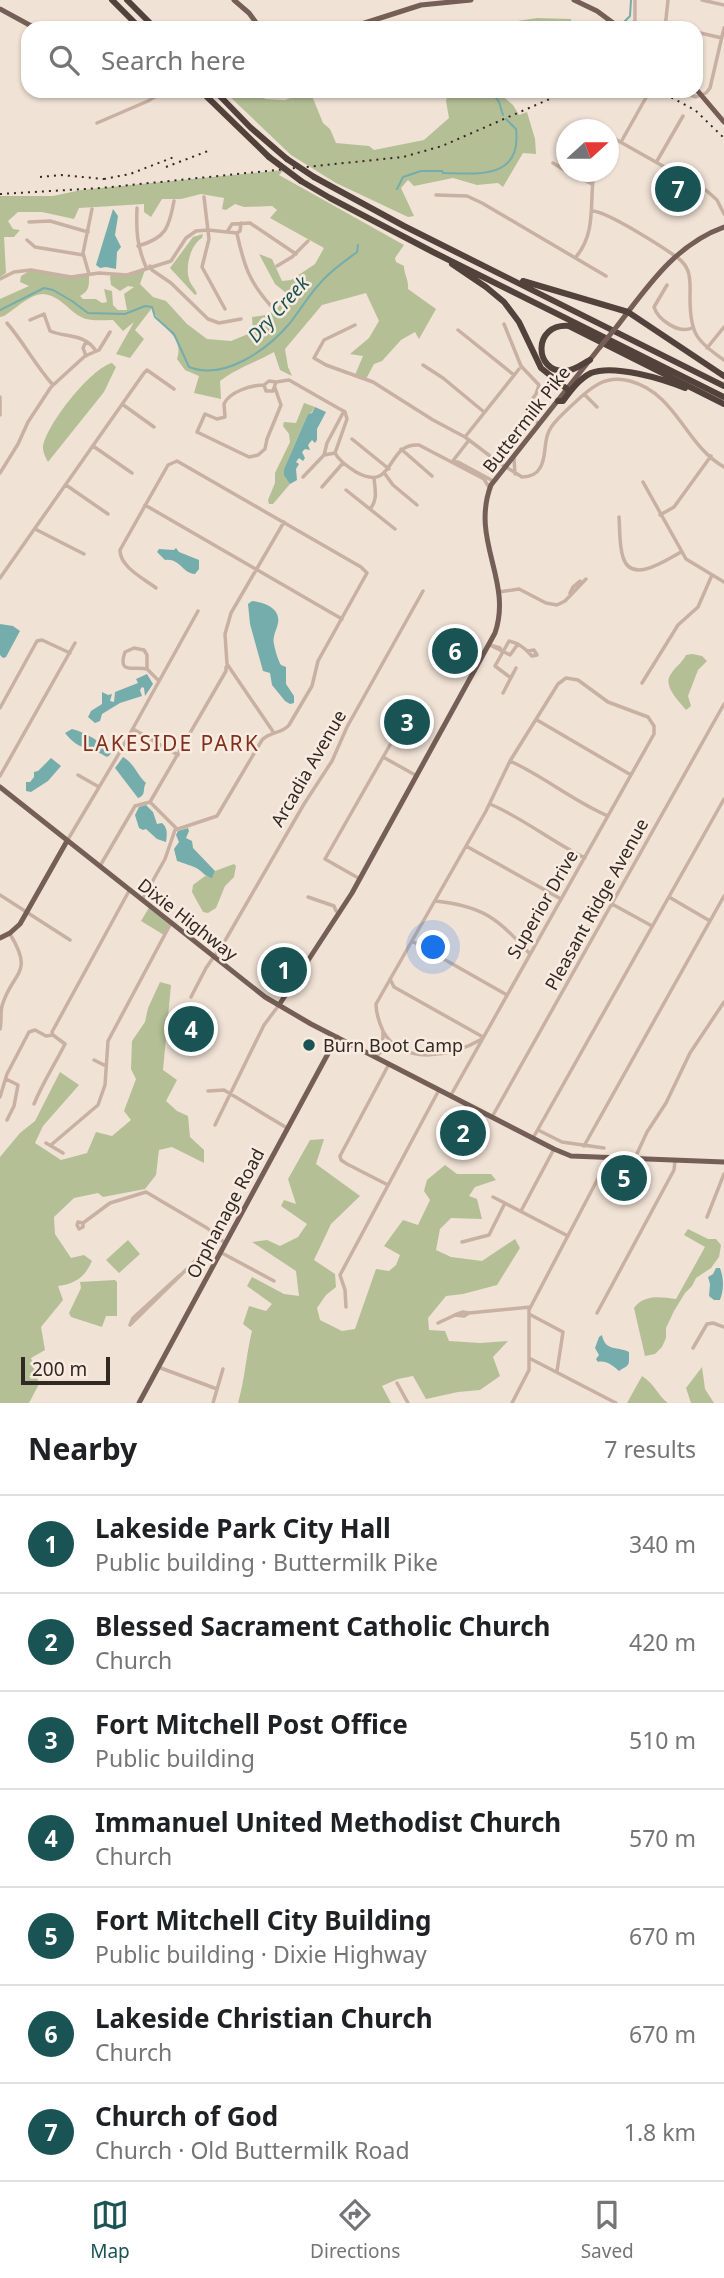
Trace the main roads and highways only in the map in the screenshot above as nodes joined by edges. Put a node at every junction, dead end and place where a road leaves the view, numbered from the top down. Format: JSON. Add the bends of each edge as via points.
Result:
{"nodes":[{"id":1,"x":112,"y":0,"type":"edge"},
{"id":2,"x":127,"y":0,"type":"edge"},
{"id":3,"x":234,"y":0,"type":"edge"},
{"id":4,"x":471,"y":0,"type":"edge"},
{"id":5,"x":574,"y":0,"type":"edge"},
{"id":6,"x":0,"y":9,"type":"edge"},
{"id":7,"x":22,"y":21,"type":"edge"},
{"id":8,"x":133,"y":21,"type":"edge"},
{"id":9,"x":148,"y":21,"type":"edge"},
{"id":10,"x":255,"y":21,"type":"edge"},
{"id":11,"x":371,"y":21,"type":"edge"},
{"id":12,"x":611,"y":21,"type":"edge"},
{"id":13,"x":703,"y":96,"type":"edge"},
{"id":14,"x":208,"y":98,"type":"edge"},
{"id":15,"x":222,"y":98,"type":"edge"},
{"id":16,"x":724,"y":122,"type":"edge"},
{"id":17,"x":724,"y":227,"type":"edge"},
{"id":18,"x":433,"y":251,"type":"junction"},
{"id":19,"x":504,"y":275,"type":"junction"},
{"id":20,"x":628,"y":312,"type":"junction"},
{"id":21,"x":590,"y":360,"type":"junction"},
{"id":22,"x":724,"y":376,"type":"edge"},
{"id":23,"x":724,"y":386,"type":"edge"},
{"id":24,"x":566,"y":389,"type":"junction"},
{"id":25,"x":724,"y":397,"type":"edge"},
{"id":26,"x":558,"y":401,"type":"junction"},
{"id":27,"x":724,"y":405,"type":"edge"},
{"id":28,"x":0,"y":787,"type":"edge"},
{"id":29,"x":67,"y":841,"type":"junction"},
{"id":30,"x":0,"y":938,"type":"edge"},
{"id":31,"x":279,"y":1005,"type":"junction"},
{"id":32,"x":337,"y":1037,"type":"junction"},
{"id":33,"x":724,"y":1162,"type":"edge"},
{"id":34,"x":139,"y":1403,"type":"edge"}],
"edges":[{"from":1,"to":8,"type":"highway"},
{"from":2,"to":9,"type":"highway"},
{"from":3,"to":10,"type":"main road"},
{"from":4,"to":11,"type":"main road","via":[[421,5]]},
{"from":5,"to":12,"type":"main road"},
{"from":6,"to":7,"type":"main road"},
{"from":13,"to":16,"type":"main road"},
{"from":14,"to":18,"type":"highway","bridge":true,"via":[[268,158],[301,181]]},
{"from":15,"to":19,"type":"highway","bridge":true,"via":[[287,159],[314,177]]},
{"from":17,"to":20,"type":"main road","name":"Buttermilk Pike","via":[[674,256]]},
{"from":18,"to":24,"type":"highway","via":[[504,302],[541,368]]},
{"from":18,"to":25,"type":"highway"},
{"from":19,"to":20,"type":"highway"},
{"from":19,"to":23,"type":"highway"},
{"from":20,"to":21,"type":"main road","name":"Buttermilk Pike","bridge":true},
{"from":20,"to":22,"type":"highway"},
{"from":21,"to":24,"type":"main road","name":"Buttermilk Pike"},
{"from":21,"to":27,"type":"highway","via":[[569,371],[556,370],[542,354],[544,336],[556,327],[569,326]]},
{"from":24,"to":26,"type":"main road","name":"Buttermilk Pike"},
{"from":26,"to":27,"type":"highway","via":[[592,373],[609,370],[671,383]]},
{"from":26,"to":31,"type":"main road","name":"Buttermilk Pike","via":[[489,489],[484,530],[499,592],[499,622],[490,645],[360,879]]},
{"from":28,"to":29,"type":"main road","name":"Dixie Highway"},
{"from":29,"to":30,"type":"main road","via":[[20,924]]},
{"from":29,"to":31,"type":"main road","name":"Dixie Highway"},
{"from":31,"to":32,"type":"main road","name":"Dixie Highway"},
{"from":32,"to":33,"type":"main road","name":"Dixie Highway","via":[[571,1156]]},
{"from":32,"to":34,"type":"main road","name":"Orphanage Road"}]}
